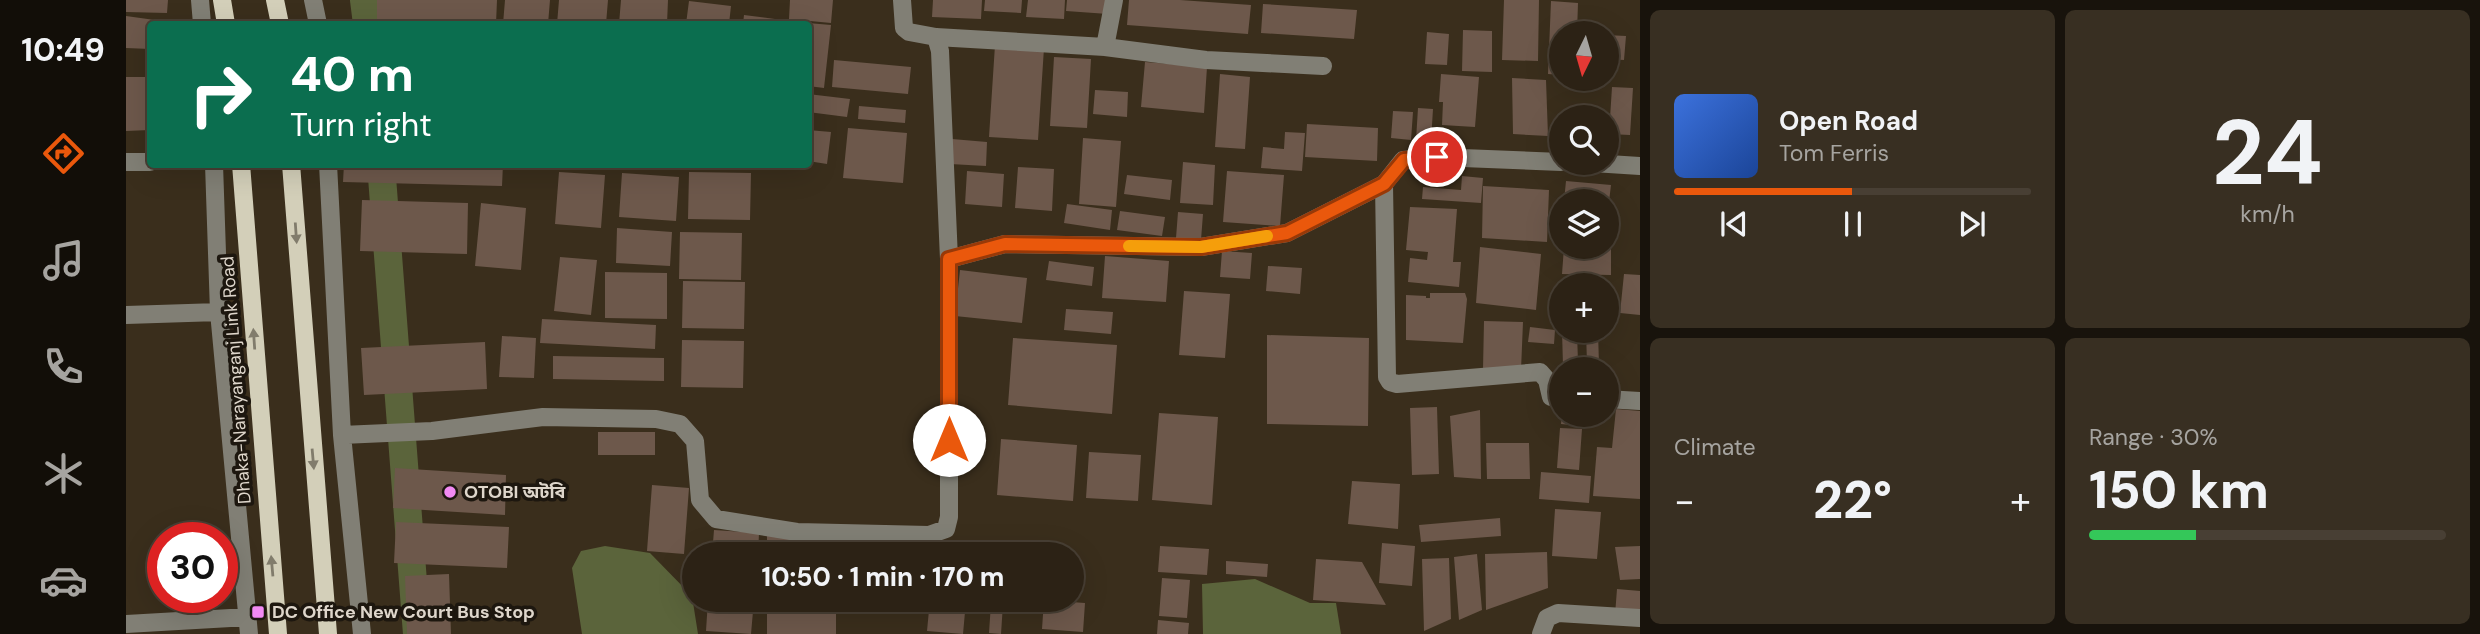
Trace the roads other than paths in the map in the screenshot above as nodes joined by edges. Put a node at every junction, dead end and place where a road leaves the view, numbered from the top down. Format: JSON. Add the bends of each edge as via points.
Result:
{"nodes":[{"id":1,"x":200,"y":0,"type":"edge"},
{"id":2,"x":222,"y":0,"type":"edge"},
{"id":3,"x":275,"y":0,"type":"edge"},
{"id":4,"x":313,"y":0,"type":"edge"},
{"id":5,"x":902,"y":0,"type":"edge"},
{"id":6,"x":1114,"y":0,"type":"edge"},
{"id":7,"x":202,"y":21,"type":"edge"},
{"id":8,"x":226,"y":21,"type":"edge"},
{"id":9,"x":279,"y":21,"type":"edge"},
{"id":10,"x":317,"y":21,"type":"edge"},
{"id":11,"x":936,"y":37,"type":"junction"},
{"id":12,"x":1105,"y":47,"type":"junction"},
{"id":13,"x":1323,"y":66,"type":"dead end"},
{"id":14,"x":126,"y":162,"type":"edge"},
{"id":15,"x":147,"y":162,"type":"edge"},
{"id":16,"x":1549,"y":162,"type":"edge"},
{"id":17,"x":1619,"y":165,"type":"edge"},
{"id":18,"x":1640,"y":166,"type":"edge"},
{"id":19,"x":214,"y":168,"type":"edge"},
{"id":20,"x":242,"y":168,"type":"edge"},
{"id":21,"x":292,"y":168,"type":"edge"},
{"id":22,"x":328,"y":168,"type":"edge"},
{"id":23,"x":1384,"y":184,"type":"junction"},
{"id":24,"x":949,"y":259,"type":"junction"},
{"id":25,"x":219,"y":312,"type":"junction"},
{"id":26,"x":126,"y":314,"type":"edge"},
{"id":27,"x":1549,"y":388,"type":"edge"},
{"id":28,"x":1619,"y":400,"type":"edge"},
{"id":29,"x":1640,"y":401,"type":"edge"},
{"id":30,"x":342,"y":435,"type":"junction"},
{"id":31,"x":1640,"y":618,"type":"edge"},
{"id":32,"x":126,"y":624,"type":"edge"},
{"id":33,"x":248,"y":626,"type":"edge"},
{"id":34,"x":278,"y":634,"type":"edge"},
{"id":35,"x":328,"y":634,"type":"edge"},
{"id":36,"x":362,"y":634,"type":"edge"},
{"id":37,"x":1541,"y":634,"type":"edge"}],
"edges":[{"from":1,"to":7,"type":"street"},
{"from":2,"to":8,"type":"main road"},
{"from":3,"to":9,"type":"main road"},
{"from":4,"to":10,"type":"street"},
{"from":5,"to":11,"type":"street","via":[[904,28]]},
{"from":6,"to":12,"type":"street"},
{"from":11,"to":12,"type":"street"},
{"from":11,"to":24,"type":"street"},
{"from":12,"to":13,"type":"street","via":[[1206,60]]},
{"from":14,"to":15,"type":"street"},
{"from":16,"to":23,"type":"street","via":[[1404,160]]},
{"from":17,"to":18,"type":"street"},
{"from":19,"to":25,"type":"street"},
{"from":34,"to":20,"type":"main road","name":"Dhaka-Narayanganj Link Road","one_way":true},
{"from":21,"to":35,"type":"main road","one_way":true},
{"from":22,"to":30,"type":"street"},
{"from":23,"to":24,"type":"street","via":[[1287,233],[1201,247],[1005,244]]},
{"from":23,"to":27,"type":"street","via":[[1390,382],[1540,372]]},
{"from":24,"to":30,"type":"street","via":[[949,517],[946,529],[929,535],[797,532],[716,519],[700,500],[695,440],[680,424],[656,419],[543,417],[432,431]]},
{"from":25,"to":26,"type":"street"},
{"from":25,"to":33,"type":"street"},
{"from":28,"to":29,"type":"street"},
{"from":30,"to":36,"type":"street"},
{"from":31,"to":37,"type":"street","via":[[1558,613],[1547,618]]},
{"from":32,"to":33,"type":"street"}]}
